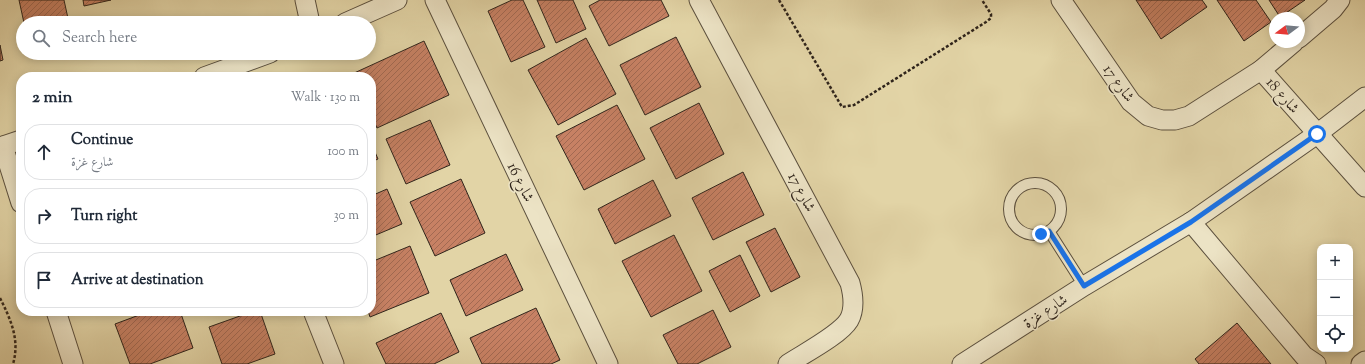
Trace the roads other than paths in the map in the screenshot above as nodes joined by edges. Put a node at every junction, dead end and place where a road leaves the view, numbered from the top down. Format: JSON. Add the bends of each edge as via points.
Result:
{"nodes":[{"id":1,"x":305,"y":0,"type":"edge"},
{"id":2,"x":397,"y":0,"type":"edge"},
{"id":3,"x":434,"y":0,"type":"edge"},
{"id":4,"x":699,"y":0,"type":"edge"},
{"id":5,"x":1061,"y":0,"type":"edge"},
{"id":6,"x":1340,"y":0,"type":"edge"},
{"id":7,"x":308,"y":16,"type":"edge"},
{"id":8,"x":361,"y":16,"type":"edge"},
{"id":9,"x":1305,"y":33,"type":"edge"},
{"id":10,"x":1287,"y":48,"type":"edge"},
{"id":11,"x":252,"y":60,"type":"edge"},
{"id":12,"x":1261,"y":70,"type":"junction"},
{"id":13,"x":222,"y":72,"type":"edge"},
{"id":14,"x":1365,"y":97,"type":"edge"},
{"id":15,"x":1317,"y":134,"type":"junction"},
{"id":16,"x":16,"y":142,"type":"edge"},
{"id":17,"x":1,"y":146,"type":"edge"},
{"id":18,"x":1365,"y":187,"type":"edge"},
{"id":19,"x":16,"y":189,"type":"edge"},
{"id":20,"x":1191,"y":222,"type":"junction"},
{"id":21,"x":1049,"y":231,"type":"junction"},
{"id":22,"x":1084,"y":286,"type":"junction"},
{"id":23,"x":58,"y":316,"type":"edge"},
{"id":24,"x":315,"y":316,"type":"edge"},
{"id":25,"x":1365,"y":361,"type":"edge"},
{"id":26,"x":73,"y":364,"type":"edge"},
{"id":27,"x":334,"y":364,"type":"edge"},
{"id":28,"x":608,"y":364,"type":"edge"},
{"id":29,"x":788,"y":364,"type":"edge"},
{"id":30,"x":962,"y":364,"type":"edge"},
{"id":31,"x":1316,"y":364,"type":"edge"},
{"id":32,"x":1361,"y":364,"type":"edge"}],
"edges":[{"from":1,"to":7,"type":"street"},
{"from":2,"to":8,"type":"street"},
{"from":3,"to":28,"type":"street","name":"شارع 16"},
{"from":4,"to":29,"type":"street","name":"شارع 17","via":[[850,283],[853,307],[849,319],[840,330]]},
{"from":5,"to":12,"type":"street","name":"شارع 17","via":[[1132,102],[1148,116],[1175,120],[1189,116]]},
{"from":6,"to":9,"type":"street","via":[[1333,10]]},
{"from":10,"to":12,"type":"street","name":"شارع 18"},
{"from":11,"to":13,"type":"street"},
{"from":12,"to":15,"type":"street","name":"شارع 18"},
{"from":14,"to":15,"type":"street","name":"شارع غزة"},
{"from":15,"to":18,"type":"street"},
{"from":15,"to":20,"type":"street","name":"شارع غزة"},
{"from":16,"to":17,"type":"street"},
{"from":17,"to":19,"type":"street"},
{"from":20,"to":22,"type":"street","name":"شارع غزة"},
{"from":20,"to":31,"type":"street","via":[[1304,356]]},
{"from":21,"to":21,"type":"lane","via":[[1060,215],[1057,196],[1053,190],[1042,184],[1021,187],[1011,199],[1010,215],[1013,222],[1025,233]]},
{"from":21,"to":22,"type":"lane"},
{"from":22,"to":30,"type":"street","name":"شارع غزة"},
{"from":23,"to":26,"type":"street"},
{"from":24,"to":27,"type":"street"},
{"from":25,"to":32,"type":"street"}]}
